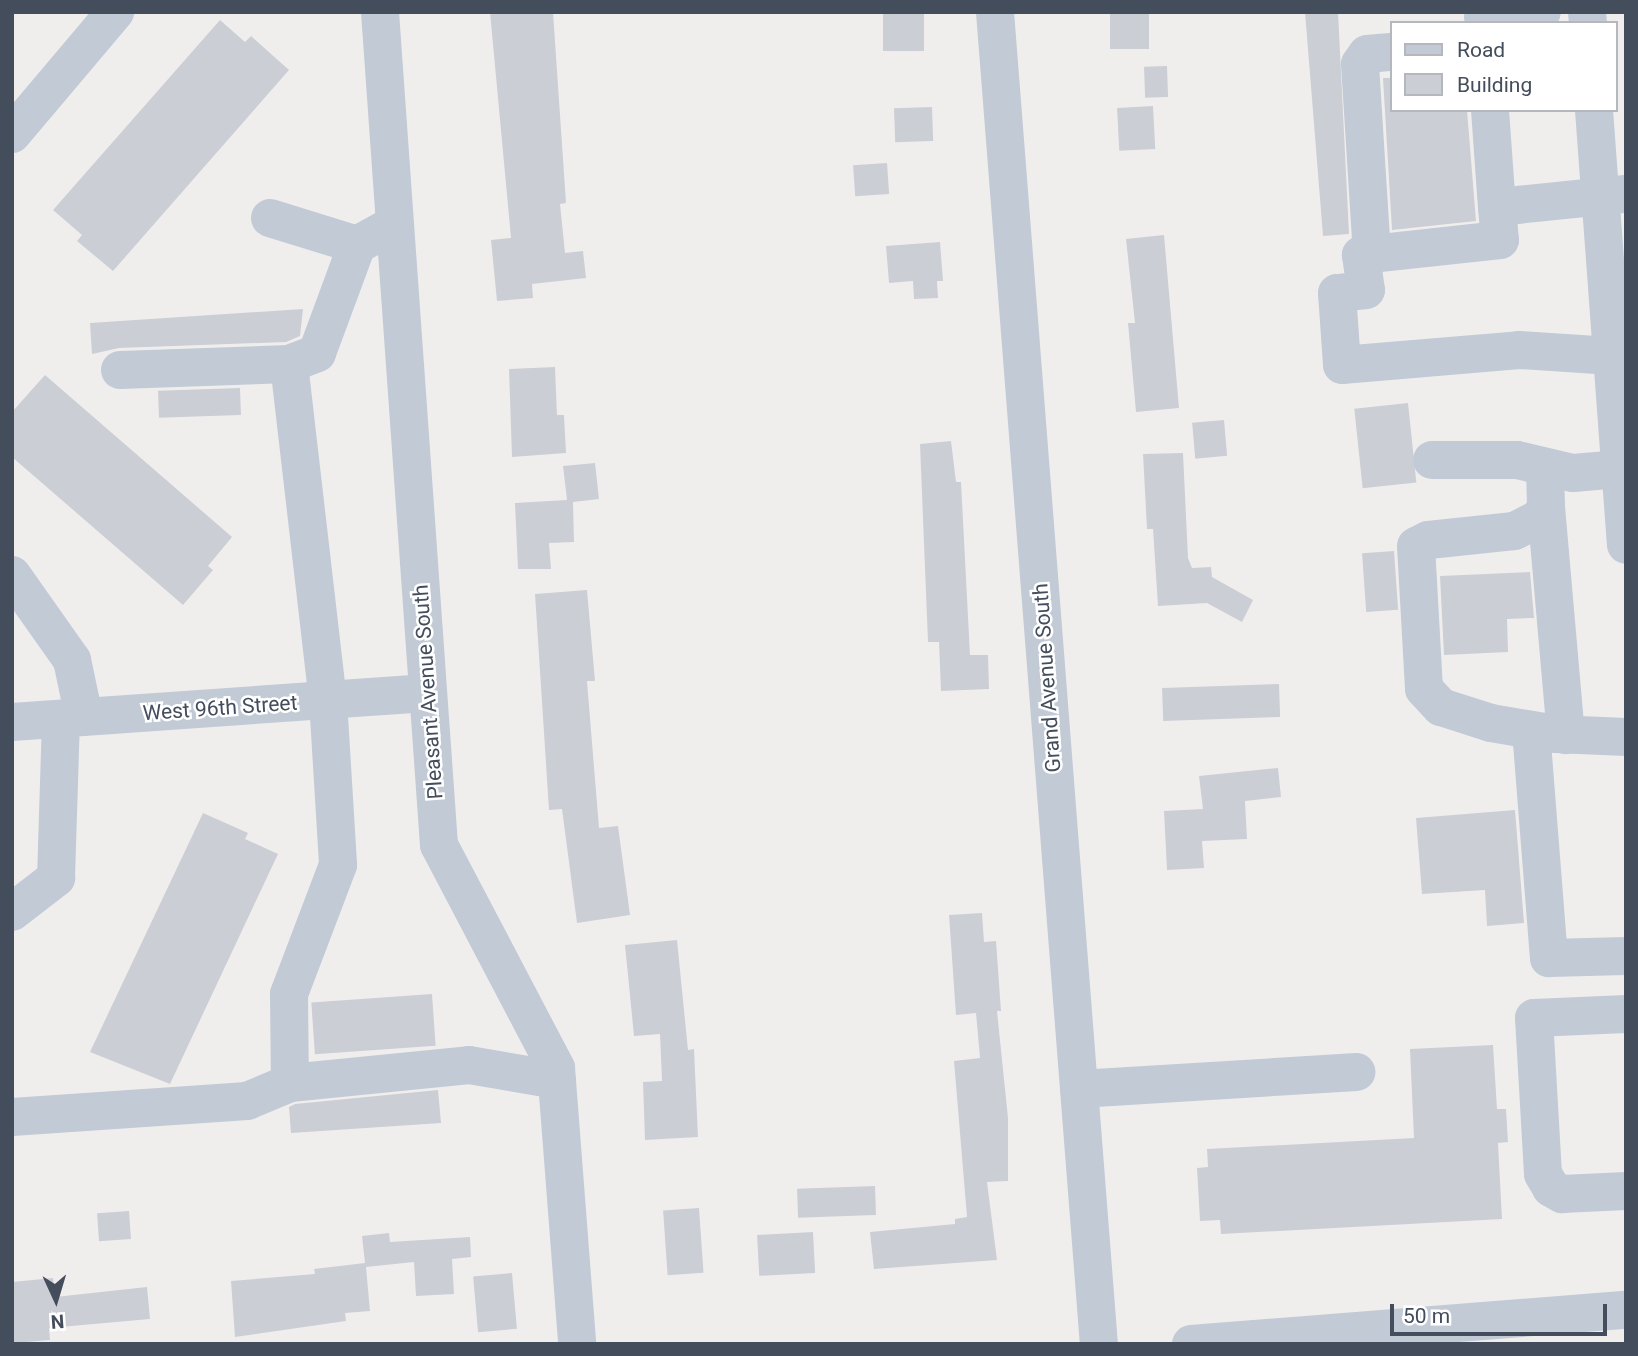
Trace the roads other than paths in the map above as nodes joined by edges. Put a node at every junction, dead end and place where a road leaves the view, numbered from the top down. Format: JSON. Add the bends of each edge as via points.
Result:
{"nodes":[{"id":1,"x":115,"y":12,"type":"edge"},
{"id":2,"x":380,"y":12,"type":"edge"},
{"id":3,"x":995,"y":12,"type":"edge"},
{"id":4,"x":1542,"y":12,"type":"edge"},
{"id":5,"x":1484,"y":17,"type":"edge"},
{"id":6,"x":1390,"y":52,"type":"edge"},
{"id":7,"x":1490,"y":112,"type":"edge"},
{"id":8,"x":1594,"y":112,"type":"edge"},
{"id":9,"x":12,"y":134,"type":"edge"},
{"id":10,"x":1613,"y":196,"type":"edge"},
{"id":11,"x":1497,"y":207,"type":"junction"},
{"id":12,"x":270,"y":218,"type":"dead end"},
{"id":13,"x":395,"y":224,"type":"junction"},
{"id":14,"x":357,"y":245,"type":"junction"},
{"id":15,"x":1372,"y":255,"type":"junction"},
{"id":16,"x":289,"y":364,"type":"junction"},
{"id":17,"x":120,"y":370,"type":"dead end"},
{"id":18,"x":1617,"y":371,"type":"edge"},
{"id":19,"x":1432,"y":460,"type":"dead end"},
{"id":20,"x":1545,"y":467,"type":"junction"},
{"id":21,"x":1620,"y":469,"type":"junction"},
{"id":22,"x":1546,"y":507,"type":"junction"},
{"id":23,"x":1626,"y":545,"type":"edge"},
{"id":24,"x":12,"y":575,"type":"edge"},
{"id":25,"x":427,"y":693,"type":"junction"},
{"id":26,"x":328,"y":700,"type":"junction"},
{"id":27,"x":73,"y":718,"type":"junction"},
{"id":28,"x":12,"y":722,"type":"edge"},
{"id":29,"x":1548,"y":732,"type":"junction"},
{"id":30,"x":1626,"y":737,"type":"edge"},
{"id":31,"x":12,"y":912,"type":"edge"},
{"id":32,"x":1626,"y":956,"type":"edge"},
{"id":33,"x":1626,"y":1014,"type":"edge"},
{"id":34,"x":1356,"y":1072,"type":"dead end"},
{"id":35,"x":557,"y":1080,"type":"junction"},
{"id":36,"x":290,"y":1083,"type":"junction"},
{"id":37,"x":1079,"y":1089,"type":"junction"},
{"id":38,"x":12,"y":1117,"type":"edge"},
{"id":39,"x":1611,"y":1192,"type":"edge"},
{"id":40,"x":1626,"y":1310,"type":"edge"},
{"id":41,"x":577,"y":1344,"type":"edge"},
{"id":42,"x":1100,"y":1344,"type":"edge"},
{"id":43,"x":1191,"y":1344,"type":"edge"}],
"edges":[{"from":1,"to":9,"type":"street"},
{"from":2,"to":13,"type":"street","name":"Pleasant Avenue South"},
{"from":3,"to":37,"type":"street","name":"Grand Avenue South"},
{"from":4,"to":5,"type":"street"},
{"from":6,"to":15,"type":"street","via":[[1367,54],[1360,64]]},
{"from":7,"to":11,"type":"street"},
{"from":8,"to":10,"type":"street"},
{"from":10,"to":11,"type":"street"},
{"from":10,"to":18,"type":"street"},
{"from":11,"to":15,"type":"street","via":[[1500,240]]},
{"from":12,"to":14,"type":"street"},
{"from":13,"to":14,"type":"street"},
{"from":13,"to":25,"type":"street","name":"Pleasant Avenue South"},
{"from":14,"to":16,"type":"street","via":[[317,354]]},
{"from":15,"to":18,"type":"street","via":[[1361,255],[1366,290],[1336,293],[1342,365],[1519,350]]},
{"from":16,"to":17,"type":"street"},
{"from":16,"to":26,"type":"street"},
{"from":18,"to":21,"type":"street"},
{"from":19,"to":20,"type":"street","via":[[1517,460]]},
{"from":20,"to":21,"type":"street","via":[[1573,474]]},
{"from":20,"to":22,"type":"street"},
{"from":21,"to":23,"type":"street"},
{"from":22,"to":29,"type":"street"},
{"from":22,"to":29,"type":"street","via":[[1540,518],[1514,531],[1416,546],[1424,689],[1441,707]]},
{"from":24,"to":27,"type":"street","via":[[72,660]]},
{"from":25,"to":26,"type":"street","name":"West 96th Street"},
{"from":25,"to":35,"type":"street","name":"Pleasant Avenue South","via":[[439,845],[556,1068]]},
{"from":26,"to":27,"type":"street","name":"West 96th Street"},
{"from":26,"to":36,"type":"street","via":[[338,866],[289,994]]},
{"from":27,"to":28,"type":"street","name":"West 96th Street"},
{"from":27,"to":31,"type":"street","via":[[55,878]]},
{"from":29,"to":30,"type":"street"},
{"from":29,"to":32,"type":"street","via":[[1549,958]]},
{"from":33,"to":39,"type":"street","via":[[1534,1018],[1543,1174],[1551,1188],[1562,1194]]},
{"from":34,"to":37,"type":"street"},
{"from":35,"to":36,"type":"street","via":[[469,1065]]},
{"from":35,"to":41,"type":"street","name":"Pleasant Avenue South"},
{"from":36,"to":38,"type":"street","via":[[247,1101]]},
{"from":37,"to":42,"type":"street","name":"Grand Avenue South"},
{"from":40,"to":43,"type":"street"}]}
